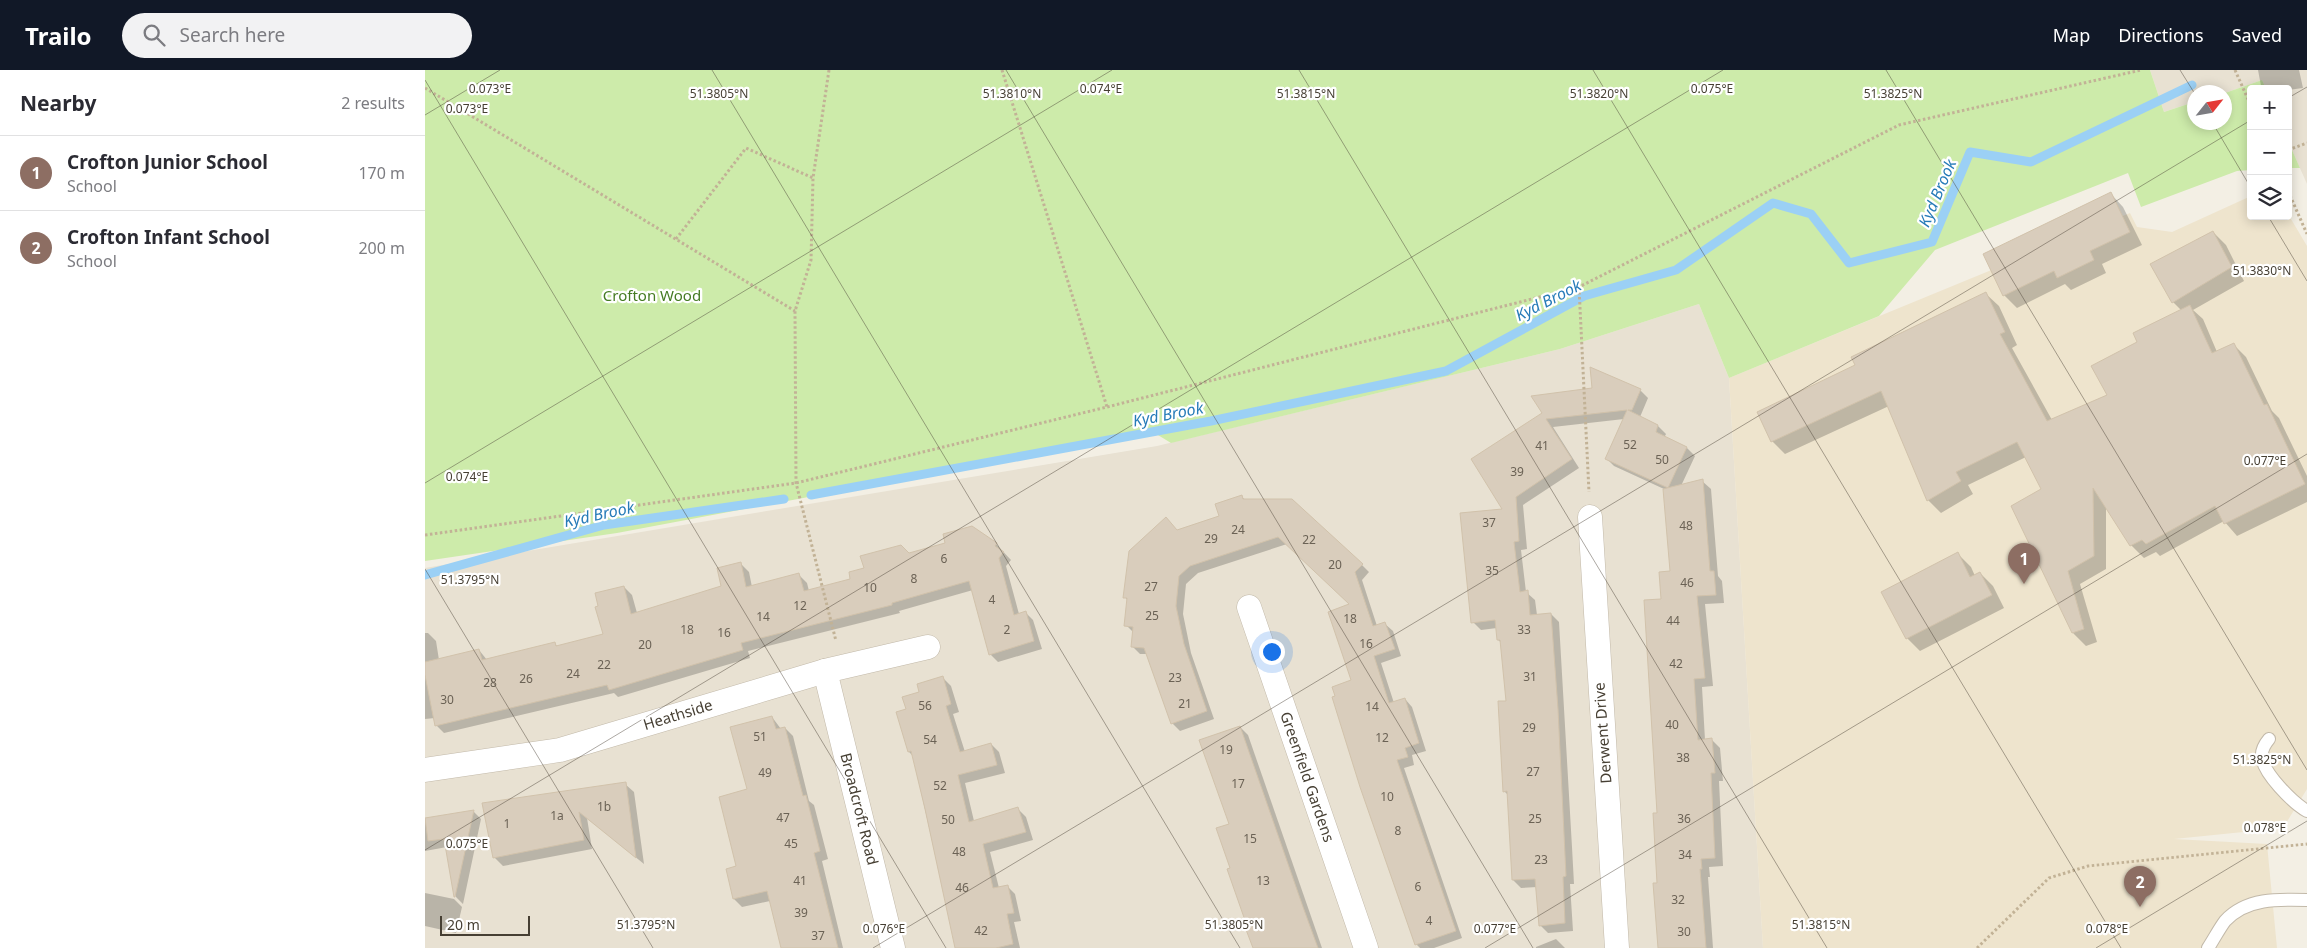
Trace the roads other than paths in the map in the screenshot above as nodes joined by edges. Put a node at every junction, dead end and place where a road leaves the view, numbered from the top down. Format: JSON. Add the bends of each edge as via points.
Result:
{"nodes":[{"id":1,"x":1590,"y":517,"type":"road end"},
{"id":2,"x":1249,"y":607,"type":"dead end"},
{"id":3,"x":928,"y":647,"type":"dead end"},
{"id":4,"x":834,"y":669,"type":"junction"},
{"id":5,"x":2269,"y":739,"type":"dead end"},
{"id":6,"x":425,"y":770,"type":"edge"},
{"id":7,"x":2307,"y":812,"type":"edge"},
{"id":8,"x":2307,"y":900,"type":"edge"},
{"id":9,"x":893,"y":948,"type":"edge"},
{"id":10,"x":1366,"y":948,"type":"edge"},
{"id":11,"x":1617,"y":948,"type":"edge"},
{"id":12,"x":2208,"y":948,"type":"edge"}],
"edges":[{"from":1,"to":11,"type":"street","name":"Derwent Drive"},
{"from":2,"to":10,"type":"street","name":"Greenfield Gardens"},
{"from":3,"to":4,"type":"street","name":"Heathside"},
{"from":4,"to":6,"type":"street","name":"Heathside","via":[[560,750]]},
{"from":4,"to":9,"type":"street","name":"Broadcroft Road"},
{"from":5,"to":7,"type":"lane","via":[[2263,747],[2262,758],[2267,771]]},
{"from":8,"to":12,"type":"lane","via":[[2257,902],[2240,910],[2225,922]]}]}
